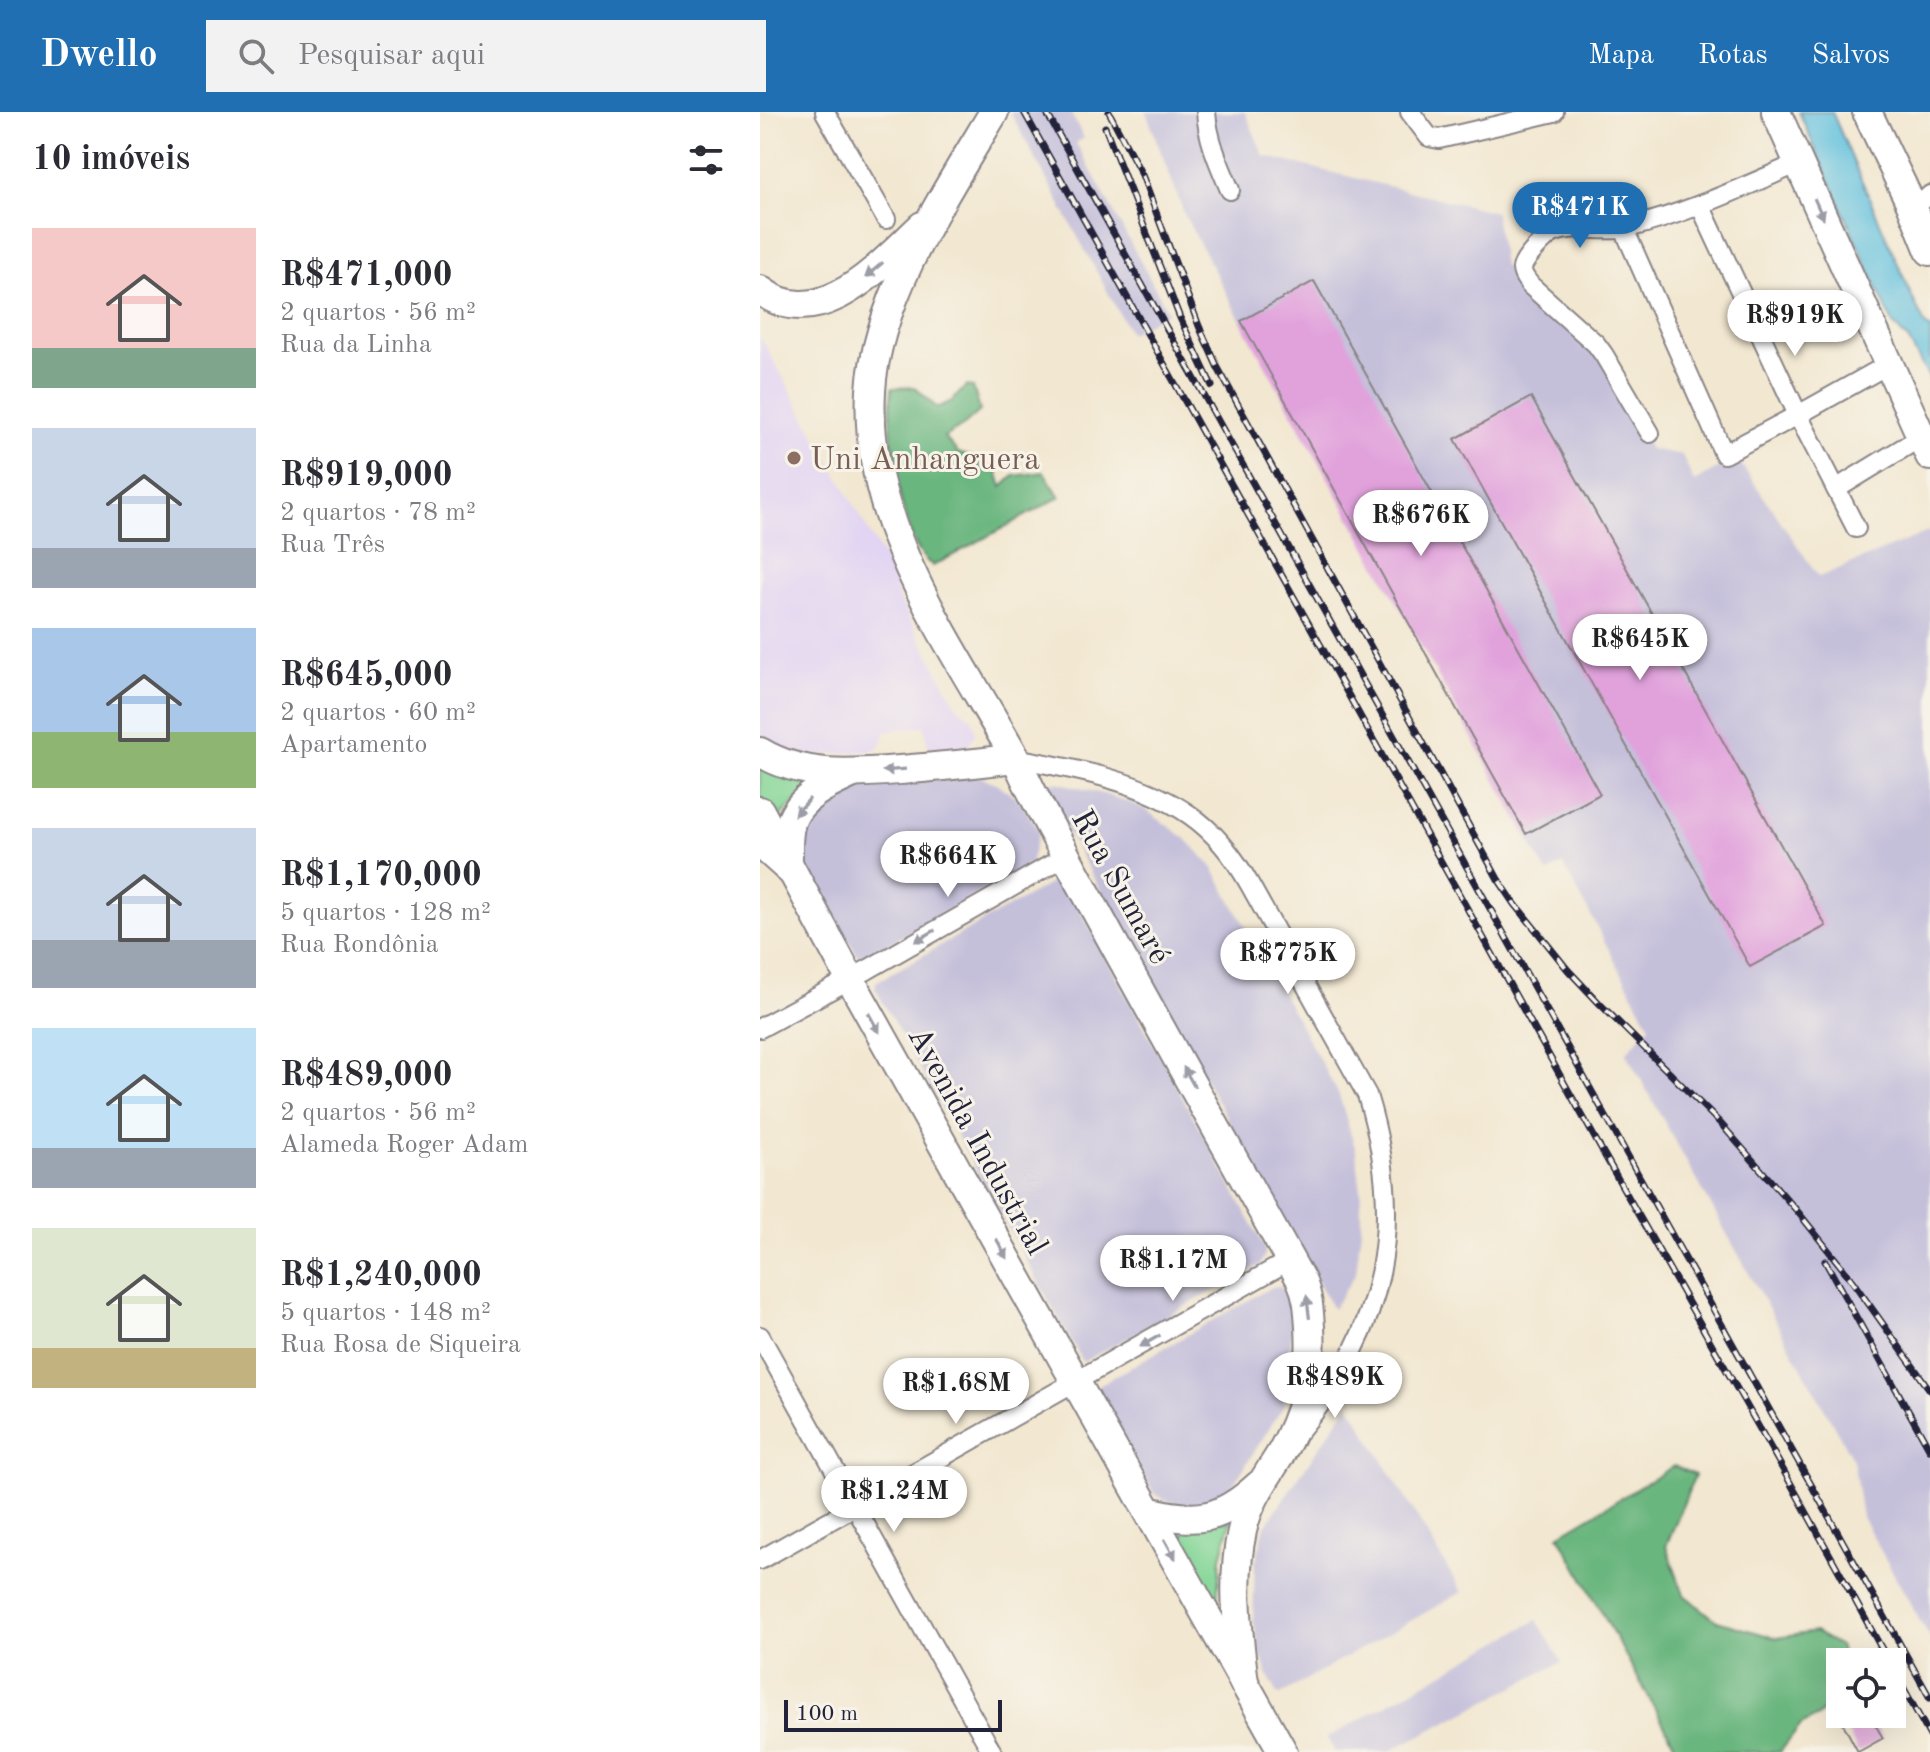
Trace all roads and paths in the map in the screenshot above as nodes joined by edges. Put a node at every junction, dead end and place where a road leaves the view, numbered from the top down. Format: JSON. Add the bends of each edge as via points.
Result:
{"nodes":[{"id":1,"x":825,"y":112,"type":"edge"},
{"id":2,"x":994,"y":112,"type":"edge"},
{"id":3,"x":1206,"y":112,"type":"edge"},
{"id":4,"x":1410,"y":112,"type":"edge"},
{"id":5,"x":1554,"y":112,"type":"edge"},
{"id":6,"x":1776,"y":112,"type":"edge"},
{"id":7,"x":1867,"y":112,"type":"edge"},
{"id":8,"x":1799,"y":163,"type":"junction"},
{"id":9,"x":1230,"y":190,"type":"dead end"},
{"id":10,"x":1700,"y":205,"type":"junction"},
{"id":11,"x":932,"y":218,"type":"junction"},
{"id":12,"x":886,"y":219,"type":"dead end"},
{"id":13,"x":1624,"y":229,"type":"junction"},
{"id":14,"x":1930,"y":251,"type":"edge"},
{"id":15,"x":760,"y":290,"type":"edge"},
{"id":16,"x":1889,"y":364,"type":"junction"},
{"id":17,"x":1798,"y":415,"type":"junction"},
{"id":18,"x":1650,"y":433,"type":"dead end"},
{"id":19,"x":1926,"y":447,"type":"edge"},
{"id":20,"x":1836,"y":489,"type":"junction"},
{"id":21,"x":1856,"y":528,"type":"dead end"},
{"id":22,"x":995,"y":724,"type":"junction"},
{"id":23,"x":760,"y":752,"type":"edge"},
{"id":24,"x":1015,"y":758,"type":"junction"},
{"id":25,"x":978,"y":763,"type":"junction"},
{"id":26,"x":851,"y":773,"type":"junction"},
{"id":27,"x":1035,"y":799,"type":"junction"},
{"id":28,"x":760,"y":811,"type":"edge"},
{"id":29,"x":760,"y":850,"type":"edge"},
{"id":30,"x":1066,"y":856,"type":"junction"},
{"id":31,"x":794,"y":874,"type":"junction"},
{"id":32,"x":850,"y":979,"type":"junction"},
{"id":33,"x":760,"y":1028,"type":"edge"},
{"id":34,"x":1290,"y":1260,"type":"junction"},
{"id":35,"x":760,"y":1336,"type":"edge"},
{"id":36,"x":1349,"y":1358,"type":"junction"},
{"id":37,"x":1311,"y":1373,"type":"junction"},
{"id":38,"x":1076,"y":1382,"type":"junction"},
{"id":39,"x":1281,"y":1453,"type":"junction"},
{"id":40,"x":1260,"y":1485,"type":"junction"},
{"id":41,"x":855,"y":1506,"type":"junction"},
{"id":42,"x":1148,"y":1511,"type":"junction"},
{"id":43,"x":760,"y":1560,"type":"edge"},
{"id":44,"x":1244,"y":1683,"type":"junction"},
{"id":45,"x":992,"y":1752,"type":"edge"},
{"id":46,"x":1283,"y":1752,"type":"edge"}],
"edges":[{"from":1,"to":12,"type":"street"},
{"from":2,"to":11,"type":"main road"},
{"from":3,"to":9,"type":"street","via":[[1213,150]]},
{"from":4,"to":5,"type":"street","via":[[1429,137],[1439,139]]},
{"from":6,"to":8,"type":"main road"},
{"from":7,"to":14,"type":"main road"},
{"from":8,"to":10,"type":"street"},
{"from":8,"to":16,"type":"main road","one_way":true},
{"from":10,"to":13,"type":"street"},
{"from":10,"to":17,"type":"street"},
{"from":11,"to":15,"type":"main road","one_way":true,"via":[[869,274],[831,299],[795,306]]},
{"from":11,"to":22,"type":"main road","name":"Rua Sumaré","via":[[891,306],[872,376],[875,465],[917,584]]},
{"from":13,"to":17,"type":"street","via":[[1724,454]]},
{"from":13,"to":18,"type":"street","via":[[1560,230],[1522,269],[1530,285],[1596,344]]},
{"from":16,"to":17,"type":"street"},
{"from":16,"to":19,"type":"main road"},
{"from":17,"to":20,"type":"street"},
{"from":19,"to":20,"type":"street"},
{"from":20,"to":21,"type":"street"},
{"from":22,"to":24,"type":"main road","name":"Rua Sumaré"},
{"from":22,"to":25,"type":"main road","via":[[994,748]]},
{"from":23,"to":26,"type":"main road","via":[[800,769]]},
{"from":24,"to":25,"type":"main road"},
{"from":24,"to":27,"type":"main road","name":"Rua Sumaré"},
{"from":24,"to":36,"type":"street","via":[[1068,767],[1155,795],[1191,815],[1217,838],[1236,861],[1367,1095],[1387,1191],[1386,1229],[1382,1269]]},
{"from":25,"to":26,"type":"main road","one_way":true},
{"from":25,"to":27,"type":"main road","via":[[1003,773]]},
{"from":26,"to":31,"type":"main road","one_way":true,"via":[[795,812],[788,836]]},
{"from":27,"to":30,"type":"main road","name":"Rua Sumaré"},
{"from":28,"to":31,"type":"main road","name":"Avenida Industrial"},
{"from":29,"to":31,"type":"street"},
{"from":30,"to":32,"type":"street","one_way":true},
{"from":34,"to":30,"type":"main road","name":"Rua Sumaré","one_way":true},
{"from":31,"to":32,"type":"main road","name":"Avenida Industrial"},
{"from":32,"to":33,"type":"street"},
{"from":32,"to":38,"type":"main road","name":"Avenida Industrial","one_way":true},
{"from":37,"to":34,"type":"main road","name":"Rua Sumaré","one_way":true,"via":[[1308,1302]]},
{"from":34,"to":38,"type":"street","one_way":true},
{"from":35,"to":41,"type":"street"},
{"from":36,"to":37,"type":"street","via":[[1329,1372]]},
{"from":36,"to":39,"type":"street"},
{"from":37,"to":39,"type":"main road","name":"Rua Sumaré"},
{"from":38,"to":41,"type":"street"},
{"from":38,"to":42,"type":"main road","name":"Avenida Industrial"},
{"from":39,"to":40,"type":"main road","name":"Rua Sumaré"},
{"from":40,"to":42,"type":"main road","name":"Rua Sumaré","via":[[1241,1502],[1203,1518]]},
{"from":40,"to":44,"type":"main road","name":"Rua Sumaré","via":[[1242,1529],[1237,1564]]},
{"from":41,"to":43,"type":"street"},
{"from":41,"to":45,"type":"street"},
{"from":42,"to":44,"type":"main road","name":"Avenida Industrial","one_way":true},
{"from":44,"to":46,"type":"main road","name":"Avenida Industrial"}]}
